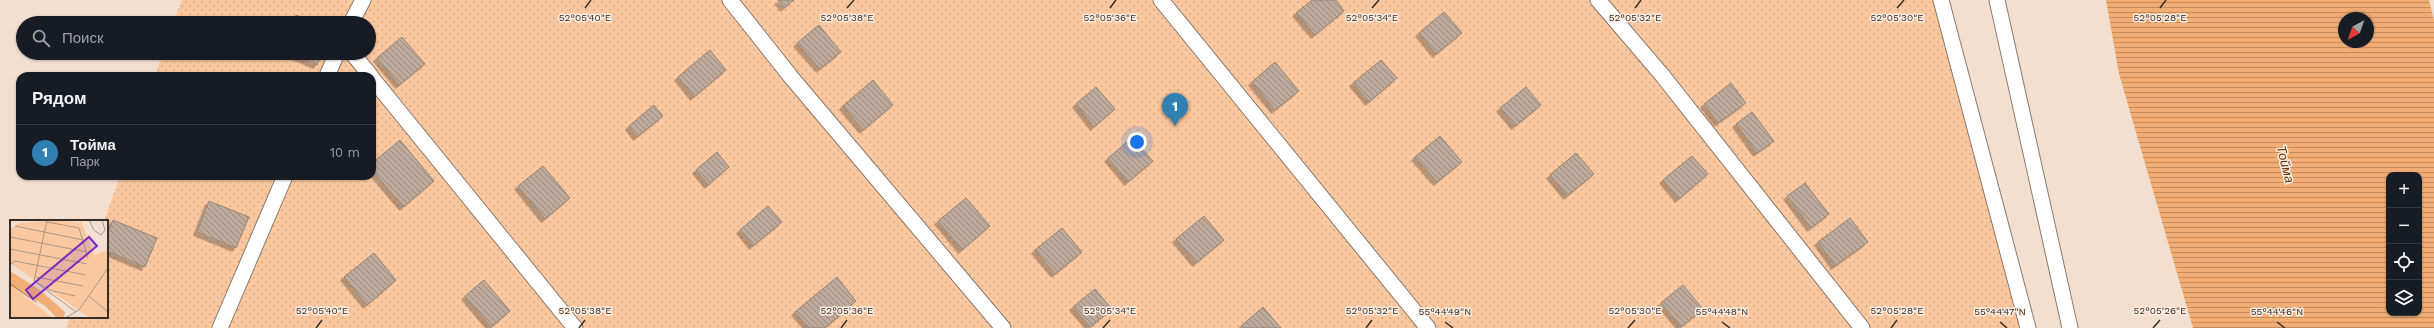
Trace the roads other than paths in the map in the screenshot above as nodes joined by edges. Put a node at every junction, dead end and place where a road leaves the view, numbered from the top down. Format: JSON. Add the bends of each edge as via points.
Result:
{"nodes":[{"id":1,"x":363,"y":0,"type":"edge"},
{"id":2,"x":730,"y":0,"type":"edge"},
{"id":3,"x":1161,"y":0,"type":"edge"},
{"id":4,"x":1598,"y":0,"type":"edge"},
{"id":5,"x":1941,"y":0,"type":"edge"},
{"id":6,"x":1997,"y":0,"type":"edge"},
{"id":7,"x":355,"y":16,"type":"edge"},
{"id":8,"x":334,"y":60,"type":"edge"},
{"id":9,"x":358,"y":60,"type":"edge"},
{"id":10,"x":329,"y":72,"type":"edge"},
{"id":11,"x":367,"y":72,"type":"edge"},
{"id":12,"x":376,"y":83,"type":"edge"},
{"id":13,"x":283,"y":180,"type":"edge"},
{"id":14,"x":220,"y":328,"type":"edge"},
{"id":15,"x":575,"y":328,"type":"edge"},
{"id":16,"x":1003,"y":328,"type":"edge"},
{"id":17,"x":1428,"y":328,"type":"edge"},
{"id":18,"x":1862,"y":328,"type":"edge"},
{"id":19,"x":2028,"y":328,"type":"edge"},
{"id":20,"x":2070,"y":328,"type":"edge"}],
"edges":[{"from":1,"to":7,"type":"lane"},
{"from":2,"to":16,"type":"lane","via":[[796,83]]},
{"from":3,"to":17,"type":"lane"},
{"from":4,"to":18,"type":"lane","via":[[1662,75]]},
{"from":5,"to":19,"type":"lane"},
{"from":6,"to":20,"type":"lane"},
{"from":8,"to":10,"type":"lane"},
{"from":9,"to":11,"type":"lane"},
{"from":12,"to":15,"type":"lane"},
{"from":13,"to":14,"type":"lane"}]}
